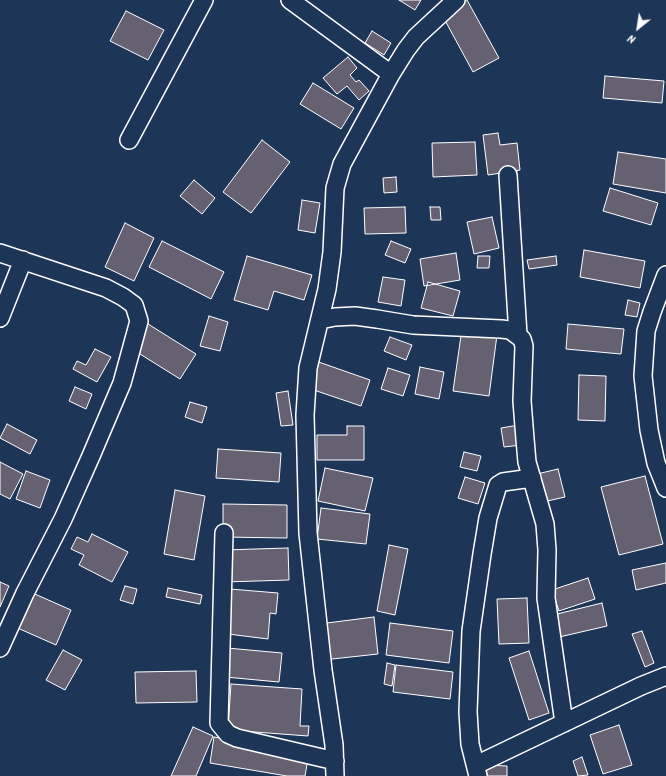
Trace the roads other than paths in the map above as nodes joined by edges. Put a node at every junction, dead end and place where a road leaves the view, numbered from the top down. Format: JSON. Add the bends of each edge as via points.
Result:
{"nodes":[{"id":1,"x":204,"y":0,"type":"edge"},
{"id":2,"x":290,"y":0,"type":"edge"},
{"id":3,"x":456,"y":0,"type":"edge"},
{"id":4,"x":391,"y":74,"type":"junction"},
{"id":5,"x":129,"y":140,"type":"dead end"},
{"id":6,"x":508,"y":176,"type":"dead end"},
{"id":7,"x":0,"y":253,"type":"edge"},
{"id":8,"x":23,"y":260,"type":"junction"},
{"id":9,"x":666,"y":275,"type":"edge"},
{"id":10,"x":0,"y":318,"type":"edge"},
{"id":11,"x":320,"y":320,"type":"junction"},
{"id":12,"x":518,"y":335,"type":"junction"},
{"id":13,"x":532,"y":478,"type":"junction"},
{"id":14,"x":666,"y":488,"type":"edge"},
{"id":15,"x":224,"y":533,"type":"dead end"},
{"id":16,"x":0,"y":648,"type":"edge"},
{"id":17,"x":666,"y":676,"type":"edge"},
{"id":18,"x":564,"y":723,"type":"junction"},
{"id":19,"x":335,"y":768,"type":"edge"},
{"id":20,"x":477,"y":770,"type":"edge"}],
"edges":[{"from":1,"to":5,"type":"street"},
{"from":2,"to":4,"type":"street"},
{"from":3,"to":4,"type":"street","via":[[416,37]]},
{"from":4,"to":11,"type":"street","via":[[338,176],[335,188],[332,252]]},
{"from":6,"to":12,"type":"street"},
{"from":7,"to":8,"type":"street"},
{"from":8,"to":10,"type":"street"},
{"from":8,"to":16,"type":"street","via":[[106,288],[134,305],[139,321],[122,383],[91,456]]},
{"from":9,"to":14,"type":"street","via":[[646,331],[643,376],[649,430],[656,462]]},
{"from":11,"to":12,"type":"street","via":[[355,316],[413,325],[510,330]]},
{"from":11,"to":19,"type":"street","via":[[308,368],[305,415],[308,533]]},
{"from":12,"to":13,"type":"street","via":[[524,346],[522,401]]},
{"from":13,"to":18,"type":"street","via":[[545,524],[546,598]]},
{"from":13,"to":20,"type":"street","via":[[500,483],[488,518],[471,631],[468,729]]},
{"from":15,"to":19,"type":"street","via":[[219,723],[228,734],[237,738]]},
{"from":17,"to":18,"type":"street"},
{"from":18,"to":20,"type":"street"}]}
